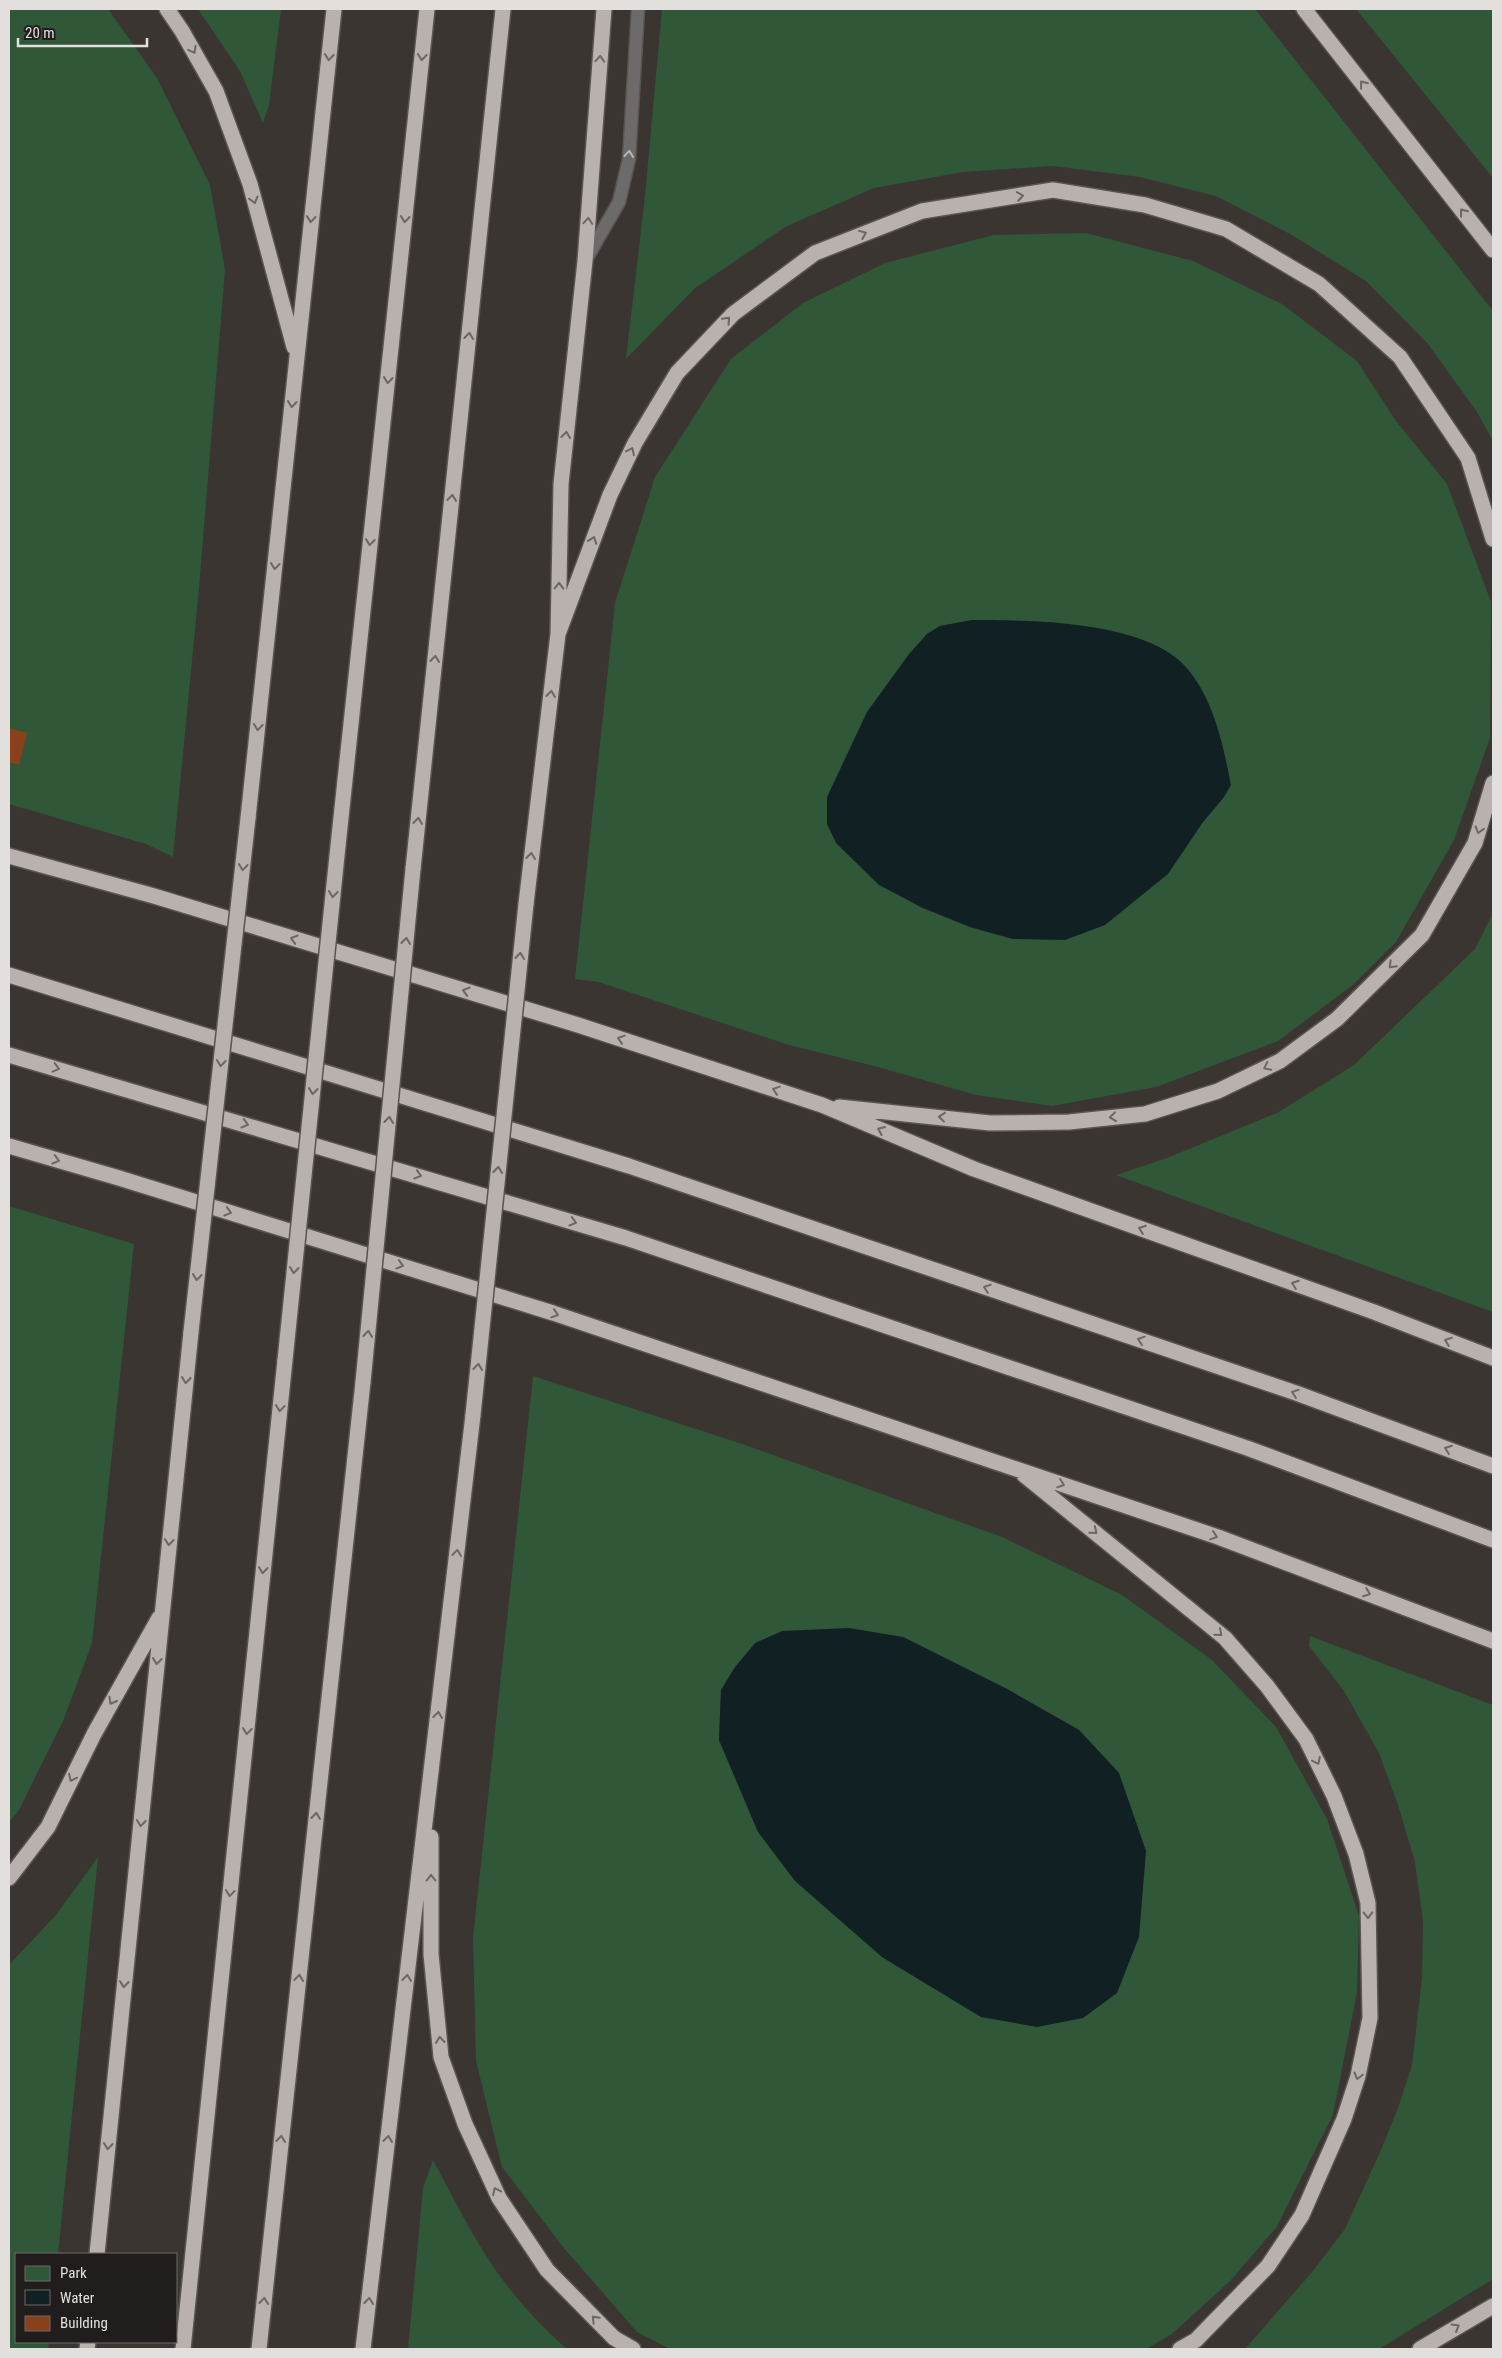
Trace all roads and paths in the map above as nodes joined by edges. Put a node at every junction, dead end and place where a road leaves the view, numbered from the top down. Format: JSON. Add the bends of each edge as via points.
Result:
{"nodes":[{"id":1,"x":167,"y":9,"type":"edge"},
{"id":2,"x":334,"y":9,"type":"edge"},
{"id":3,"x":427,"y":9,"type":"edge"},
{"id":4,"x":503,"y":9,"type":"edge"},
{"id":5,"x":604,"y":9,"type":"edge"},
{"id":6,"x":638,"y":9,"type":"edge"},
{"id":7,"x":1304,"y":9,"type":"edge"},
{"id":8,"x":1493,"y":250,"type":"edge"},
{"id":9,"x":585,"y":261,"type":"junction"},
{"id":10,"x":297,"y":355,"type":"junction"},
{"id":11,"x":1493,"y":539,"type":"edge"},
{"id":12,"x":558,"y":634,"type":"junction"},
{"id":13,"x":1493,"y":783,"type":"edge"},
{"id":14,"x":9,"y":856,"type":"edge"},
{"id":15,"x":9,"y":975,"type":"edge"},
{"id":16,"x":9,"y":1055,"type":"edge"},
{"id":17,"x":822,"y":1105,"type":"junction"},
{"id":18,"x":9,"y":1146,"type":"edge"},
{"id":19,"x":1493,"y":1358,"type":"edge"},
{"id":20,"x":1493,"y":1466,"type":"edge"},
{"id":21,"x":1014,"y":1468,"type":"junction"},
{"id":22,"x":1493,"y":1540,"type":"edge"},
{"id":23,"x":162,"y":1613,"type":"junction"},
{"id":24,"x":1493,"y":1641,"type":"edge"},
{"id":25,"x":432,"y":1763,"type":"junction"},
{"id":26,"x":9,"y":1878,"type":"edge"},
{"id":27,"x":97,"y":2253,"type":"edge"},
{"id":28,"x":1493,"y":2306,"type":"edge"},
{"id":29,"x":183,"y":2349,"type":"edge"},
{"id":30,"x":259,"y":2349,"type":"edge"},
{"id":31,"x":363,"y":2349,"type":"edge"},
{"id":32,"x":632,"y":2349,"type":"edge"},
{"id":33,"x":1180,"y":2349,"type":"edge"},
{"id":34,"x":1420,"y":2349,"type":"edge"}],
"edges":[{"from":1,"to":10,"type":"highway","one_way":true,"via":[[216,91],[250,184]]},
{"from":2,"to":10,"type":"highway","one_way":true},
{"from":3,"to":29,"type":"highway","one_way":true,"bridge":true},
{"from":30,"to":4,"type":"highway","one_way":true,"bridge":true,"via":[[363,1382]]},
{"from":9,"to":5,"type":"highway","one_way":true},
{"from":9,"to":6,"type":"lane","one_way":true,"via":[[619,202],[629,159]]},
{"from":8,"to":7,"type":"highway","one_way":true},
{"from":12,"to":9,"type":"highway","one_way":true,"via":[[561,484]]},
{"from":10,"to":23,"type":"highway","one_way":true,"bridge":true},
{"from":12,"to":11,"type":"highway","one_way":true,"via":[[610,494],[635,442],[677,373],[733,314],[815,253],[922,211],[1053,190],[1145,205],[1226,229],[1319,284],[1400,358],[1468,458]]},
{"from":25,"to":12,"type":"highway","one_way":true,"bridge":true},
{"from":13,"to":17,"type":"highway","one_way":true,"via":[[1475,843],[1422,935],[1337,1019],[1280,1061],[1218,1091],[1145,1114],[1068,1122],[990,1122]]},
{"from":17,"to":14,"type":"highway","one_way":true,"via":[[578,1025],[154,896]]},
{"from":20,"to":15,"type":"highway","one_way":true,"via":[[1296,1393],[629,1166]]},
{"from":16,"to":22,"type":"highway","one_way":true,"via":[[626,1238],[1247,1448]]},
{"from":19,"to":17,"type":"highway","one_way":true,"via":[[1374,1312],[974,1169]]},
{"from":18,"to":21,"type":"highway","one_way":true,"via":[[554,1313]]},
{"from":21,"to":24,"type":"highway","one_way":true,"via":[[1218,1537]]},
{"from":21,"to":33,"type":"highway","one_way":true,"via":[[1225,1638],[1267,1686],[1306,1739],[1334,1796],[1356,1854],[1368,1903],[1370,2018],[1358,2076],[1325,2165],[1302,2216],[1268,2266],[1196,2340]]},
{"from":23,"to":26,"type":"highway","one_way":true,"via":[[94,1734],[48,1827]]},
{"from":23,"to":27,"type":"highway","one_way":true},
{"from":31,"to":25,"type":"highway","one_way":true},
{"from":32,"to":25,"type":"highway","one_way":true,"via":[[614,2338],[547,2270],[499,2198],[465,2124],[444,2065],[431,1954]]},
{"from":34,"to":28,"type":"highway","one_way":true}]}
